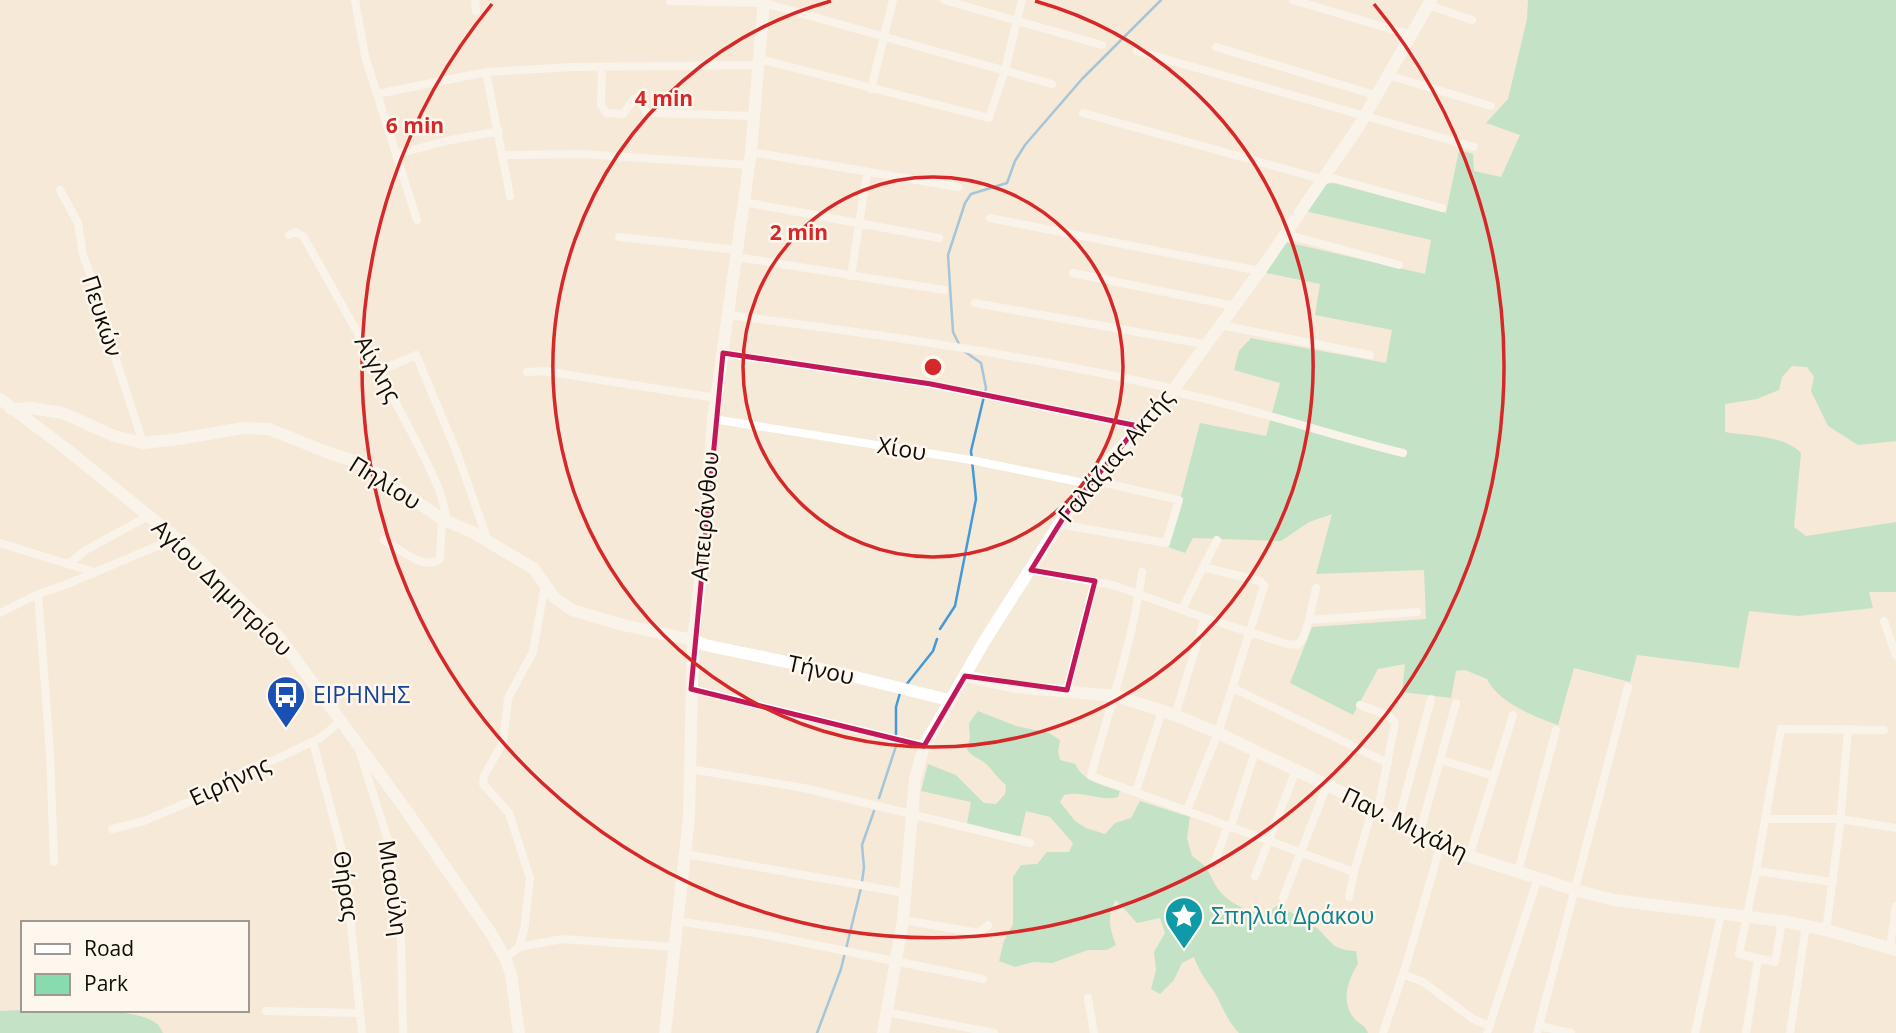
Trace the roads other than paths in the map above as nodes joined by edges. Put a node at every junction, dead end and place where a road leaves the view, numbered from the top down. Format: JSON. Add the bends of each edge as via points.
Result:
{"nodes":[{"id":1,"x":355,"y":0,"type":"edge"},
{"id":2,"x":475,"y":0,"type":"edge"},
{"id":3,"x":893,"y":0,"type":"edge"},
{"id":4,"x":944,"y":0,"type":"edge"},
{"id":5,"x":1022,"y":0,"type":"edge"},
{"id":6,"x":1293,"y":0,"type":"edge"},
{"id":7,"x":670,"y":1,"type":"edge"},
{"id":8,"x":764,"y":2,"type":"edge"},
{"id":9,"x":1429,"y":3,"type":"edge"},
{"id":10,"x":476,"y":11,"type":"dead end"},
{"id":11,"x":1016,"y":19,"type":"junction"},
{"id":12,"x":1472,"y":20,"type":"dead end"},
{"id":13,"x":1411,"y":34,"type":"junction"},
{"id":14,"x":884,"y":36,"type":"junction"},
{"id":15,"x":1102,"y":45,"type":"dead end"},
{"id":16,"x":1216,"y":47,"type":"dead end"},
{"id":17,"x":1137,"y":51,"type":"dead end"},
{"id":18,"x":760,"y":62,"type":"junction"},
{"id":19,"x":602,"y":67,"type":"junction"},
{"id":20,"x":1005,"y":70,"type":"junction"},
{"id":21,"x":486,"y":72,"type":"junction"},
{"id":22,"x":1388,"y":75,"type":"junction"},
{"id":23,"x":1052,"y":83,"type":"dead end"},
{"id":24,"x":870,"y":89,"type":"junction"},
{"id":25,"x":377,"y":94,"type":"junction"},
{"id":26,"x":1375,"y":95,"type":"junction"},
{"id":27,"x":1491,"y":106,"type":"dead end"},
{"id":28,"x":1083,"y":113,"type":"dead end"},
{"id":29,"x":754,"y":116,"type":"junction"},
{"id":30,"x":1364,"y":117,"type":"junction"},
{"id":31,"x":499,"y":131,"type":"junction"},
{"id":32,"x":1474,"y":147,"type":"dead end"},
{"id":33,"x":397,"y":154,"type":"junction"},
{"id":34,"x":503,"y":155,"type":"junction"},
{"id":35,"x":750,"y":159,"type":"junction"},
{"id":36,"x":867,"y":173,"type":"junction"},
{"id":37,"x":1321,"y":179,"type":"junction"},
{"id":38,"x":958,"y":187,"type":"dead end"},
{"id":39,"x":60,"y":190,"type":"dead end"},
{"id":40,"x":510,"y":196,"type":"dead end"},
{"id":41,"x":744,"y":202,"type":"junction"},
{"id":42,"x":1443,"y":208,"type":"dead end"},
{"id":43,"x":990,"y":218,"type":"dead end"},
{"id":44,"x":417,"y":220,"type":"dead end"},
{"id":45,"x":860,"y":225,"type":"junction"},
{"id":46,"x":1285,"y":234,"type":"junction"},
{"id":47,"x":289,"y":235,"type":"dead end"},
{"id":48,"x":619,"y":237,"type":"dead end"},
{"id":49,"x":939,"y":239,"type":"dead end"},
{"id":50,"x":738,"y":253,"type":"junction"},
{"id":51,"x":1399,"y":265,"type":"dead end"},
{"id":52,"x":1260,"y":271,"type":"junction"},
{"id":53,"x":1073,"y":273,"type":"dead end"},
{"id":54,"x":851,"y":276,"type":"junction"},
{"id":55,"x":944,"y":290,"type":"dead end"},
{"id":56,"x":975,"y":303,"type":"dead end"},
{"id":57,"x":1234,"y":306,"type":"junction"},
{"id":58,"x":728,"y":315,"type":"junction"},
{"id":59,"x":1221,"y":325,"type":"junction"},
{"id":60,"x":1205,"y":344,"type":"junction"},
{"id":61,"x":723,"y":353,"type":"junction"},
{"id":62,"x":1370,"y":355,"type":"dead end"},
{"id":63,"x":379,"y":371,"type":"junction"},
{"id":64,"x":527,"y":372,"type":"dead end"},
{"id":65,"x":1172,"y":390,"type":"junction"},
{"id":66,"x":716,"y":398,"type":"junction"},
{"id":67,"x":0,"y":399,"type":"edge"},
{"id":68,"x":11,"y":409,"type":"junction"},
{"id":69,"x":713,"y":419,"type":"junction"},
{"id":70,"x":1138,"y":426,"type":"junction"},
{"id":71,"x":143,"y":443,"type":"junction"},
{"id":72,"x":1403,"y":453,"type":"dead end"},
{"id":73,"x":1091,"y":482,"type":"junction"},
{"id":74,"x":148,"y":516,"type":"junction"},
{"id":75,"x":444,"y":520,"type":"junction"},
{"id":76,"x":1059,"y":524,"type":"junction"},
{"id":77,"x":176,"y":538,"type":"junction"},
{"id":78,"x":384,"y":540,"type":"dead end"},
{"id":79,"x":1217,"y":540,"type":"dead end"},
{"id":80,"x":488,"y":541,"type":"junction"},
{"id":81,"x":0,"y":543,"type":"edge"},
{"id":82,"x":68,"y":564,"type":"junction"},
{"id":83,"x":1203,"y":567,"type":"junction"},
{"id":84,"x":1031,"y":570,"type":"junction"},
{"id":85,"x":95,"y":572,"type":"junction"},
{"id":86,"x":1142,"y":572,"type":"dead end"},
{"id":87,"x":1095,"y":581,"type":"junction"},
{"id":88,"x":545,"y":584,"type":"junction"},
{"id":89,"x":1317,"y":588,"type":"dead end"},
{"id":90,"x":38,"y":594,"type":"junction"},
{"id":91,"x":1139,"y":594,"type":"junction"},
{"id":92,"x":1182,"y":609,"type":"junction"},
{"id":93,"x":1417,"y":612,"type":"dead end"},
{"id":94,"x":0,"y":613,"type":"edge"},
{"id":95,"x":1205,"y":618,"type":"junction"},
{"id":96,"x":1309,"y":620,"type":"junction"},
{"id":97,"x":1884,"y":621,"type":"dead end"},
{"id":98,"x":1250,"y":632,"type":"junction"},
{"id":99,"x":693,"y":640,"type":"junction"},
{"id":100,"x":1896,"y":656,"type":"edge"},
{"id":101,"x":965,"y":676,"type":"junction"},
{"id":102,"x":1628,"y":687,"type":"dead end"},
{"id":103,"x":1233,"y":688,"type":"junction"},
{"id":104,"x":691,"y":690,"type":"junction"},
{"id":105,"x":1067,"y":690,"type":"junction"},
{"id":106,"x":1116,"y":696,"type":"junction"},
{"id":107,"x":1431,"y":699,"type":"dead end"},
{"id":108,"x":949,"y":700,"type":"junction"},
{"id":109,"x":1457,"y":703,"type":"dead end"},
{"id":110,"x":1360,"y":705,"type":"dead end"},
{"id":111,"x":1162,"y":711,"type":"junction"},
{"id":112,"x":1175,"y":715,"type":"junction"},
{"id":113,"x":1513,"y":715,"type":"dead end"},
{"id":114,"x":341,"y":721,"type":"junction"},
{"id":115,"x":1848,"y":729,"type":"junction"},
{"id":116,"x":1556,"y":730,"type":"dead end"},
{"id":117,"x":1884,"y":730,"type":"dead end"},
{"id":118,"x":1218,"y":733,"type":"junction"},
{"id":119,"x":313,"y":742,"type":"junction"},
{"id":120,"x":924,"y":746,"type":"junction"},
{"id":121,"x":358,"y":747,"type":"junction"},
{"id":122,"x":1255,"y":752,"type":"junction"},
{"id":123,"x":1441,"y":760,"type":"junction"},
{"id":124,"x":1388,"y":763,"type":"junction"},
{"id":125,"x":690,"y":769,"type":"junction"},
{"id":126,"x":1296,"y":770,"type":"junction"},
{"id":127,"x":1494,"y":776,"type":"junction"},
{"id":128,"x":1327,"y":785,"type":"junction"},
{"id":129,"x":1136,"y":791,"type":"junction"},
{"id":130,"x":1375,"y":809,"type":"junction"},
{"id":131,"x":1187,"y":810,"type":"junction"},
{"id":132,"x":910,"y":812,"type":"junction"},
{"id":133,"x":1840,"y":818,"type":"junction"},
{"id":134,"x":1765,"y":819,"type":"junction"},
{"id":135,"x":1398,"y":822,"type":"junction"},
{"id":136,"x":1229,"y":826,"type":"junction"},
{"id":137,"x":1896,"y":828,"type":"edge"},
{"id":138,"x":112,"y":829,"type":"dead end"},
{"id":139,"x":1419,"y":835,"type":"junction"},
{"id":140,"x":1267,"y":841,"type":"junction"},
{"id":141,"x":1030,"y":843,"type":"dead end"},
{"id":142,"x":1440,"y":846,"type":"junction"},
{"id":143,"x":1300,"y":852,"type":"junction"},
{"id":144,"x":685,"y":854,"type":"junction"},
{"id":145,"x":1469,"y":857,"type":"junction"},
{"id":146,"x":1215,"y":861,"type":"dead end"},
{"id":147,"x":54,"y":862,"type":"dead end"},
{"id":148,"x":1756,"y":871,"type":"junction"},
{"id":149,"x":1354,"y":872,"type":"junction"},
{"id":150,"x":1518,"y":872,"type":"junction"},
{"id":151,"x":1255,"y":876,"type":"dead end"},
{"id":152,"x":1538,"y":878,"type":"junction"},
{"id":153,"x":1833,"y":882,"type":"junction"},
{"id":154,"x":1575,"y":890,"type":"junction"},
{"id":155,"x":905,"y":893,"type":"junction"},
{"id":156,"x":1349,"y":897,"type":"dead end"},
{"id":157,"x":1283,"y":898,"type":"dead end"},
{"id":158,"x":1896,"y":906,"type":"edge"},
{"id":159,"x":1721,"y":914,"type":"junction"},
{"id":160,"x":1746,"y":916,"type":"junction"},
{"id":161,"x":903,"y":920,"type":"junction"},
{"id":162,"x":677,"y":921,"type":"junction"},
{"id":163,"x":1782,"y":921,"type":"junction"},
{"id":164,"x":988,"y":925,"type":"dead end"},
{"id":165,"x":1806,"y":926,"type":"junction"},
{"id":166,"x":1826,"y":930,"type":"junction"},
{"id":167,"x":519,"y":947,"type":"junction"},
{"id":168,"x":674,"y":947,"type":"junction"},
{"id":169,"x":1893,"y":949,"type":"edge"},
{"id":170,"x":505,"y":958,"type":"junction"},
{"id":171,"x":1758,"y":959,"type":"junction"},
{"id":172,"x":896,"y":962,"type":"junction"},
{"id":173,"x":1403,"y":974,"type":"junction"},
{"id":174,"x":983,"y":979,"type":"dead end"},
{"id":175,"x":1087,"y":998,"type":"dead end"},
{"id":176,"x":266,"y":1011,"type":"dead end"},
{"id":177,"x":886,"y":1012,"type":"junction"},
{"id":178,"x":359,"y":1013,"type":"junction"},
{"id":179,"x":1489,"y":1029,"type":"edge"},
{"id":180,"x":1538,"y":1030,"type":"edge"},
{"id":181,"x":362,"y":1033,"type":"edge"},
{"id":182,"x":403,"y":1033,"type":"edge"},
{"id":183,"x":519,"y":1033,"type":"edge"},
{"id":184,"x":665,"y":1033,"type":"edge"},
{"id":185,"x":883,"y":1033,"type":"edge"},
{"id":186,"x":994,"y":1033,"type":"edge"},
{"id":187,"x":1094,"y":1033,"type":"edge"},
{"id":188,"x":1383,"y":1033,"type":"edge"},
{"id":189,"x":1571,"y":1033,"type":"edge"},
{"id":190,"x":1695,"y":1033,"type":"edge"},
{"id":191,"x":1746,"y":1033,"type":"edge"},
{"id":192,"x":1790,"y":1033,"type":"edge"}],
"edges":[{"from":1,"to":25,"type":"street"},
{"from":2,"to":10,"type":"street"},
{"from":3,"to":14,"type":"street"},
{"from":4,"to":11,"type":"street"},
{"from":5,"to":11,"type":"street"},
{"from":6,"to":13,"type":"street"},
{"from":7,"to":8,"type":"street"},
{"from":8,"to":14,"type":"street"},
{"from":8,"to":18,"type":"street","name":"Απειράνθου"},
{"from":9,"to":12,"type":"street"},
{"from":9,"to":13,"type":"street","name":"Γαλάζιας Ακτής"},
{"from":11,"to":15,"type":"street"},
{"from":11,"to":20,"type":"street"},
{"from":13,"to":22,"type":"street","name":"Γαλάζιας Ακτής"},
{"from":14,"to":20,"type":"street"},
{"from":14,"to":24,"type":"street"},
{"from":16,"to":26,"type":"street"},
{"from":17,"to":30,"type":"street"},
{"from":18,"to":19,"type":"street"},
{"from":18,"to":24,"type":"street"},
{"from":18,"to":29,"type":"street","name":"Απειράνθου"},
{"from":19,"to":21,"type":"street"},
{"from":19,"to":29,"type":"street","via":[[601,104],[606,113],[623,114],[638,98],[650,113]]},
{"from":20,"to":23,"type":"street"},
{"from":20,"to":24,"type":"street","via":[[989,118]]},
{"from":21,"to":25,"type":"street"},
{"from":21,"to":31,"type":"street"},
{"from":22,"to":26,"type":"street","name":"Γαλάζιας Ακτής"},
{"from":22,"to":27,"type":"street"},
{"from":25,"to":33,"type":"street"},
{"from":26,"to":30,"type":"street","name":"Γαλάζιας Ακτής"},
{"from":28,"to":37,"type":"street"},
{"from":29,"to":35,"type":"street","name":"Απειράνθου"},
{"from":30,"to":32,"type":"street"},
{"from":30,"to":37,"type":"street","name":"Γαλάζιας Ακτής"},
{"from":31,"to":33,"type":"street"},
{"from":31,"to":34,"type":"street"},
{"from":33,"to":44,"type":"street"},
{"from":34,"to":35,"type":"street"},
{"from":34,"to":40,"type":"street"},
{"from":35,"to":36,"type":"street"},
{"from":35,"to":41,"type":"street","name":"Απειράνθου"},
{"from":36,"to":38,"type":"street"},
{"from":36,"to":45,"type":"street"},
{"from":37,"to":42,"type":"street","via":[[1332,178]]},
{"from":37,"to":46,"type":"street","name":"Γαλάζιας Ακτής"},
{"from":39,"to":71,"type":"street","name":"Πευκών","via":[[78,223],[83,255]]},
{"from":41,"to":45,"type":"street"},
{"from":41,"to":50,"type":"street","name":"Απειράνθου"},
{"from":43,"to":52,"type":"street"},
{"from":45,"to":49,"type":"street"},
{"from":45,"to":54,"type":"street"},
{"from":46,"to":51,"type":"street"},
{"from":46,"to":52,"type":"street","name":"Γαλάζιας Ακτής"},
{"from":47,"to":63,"type":"street","name":"Αίγλης","via":[[303,236]]},
{"from":48,"to":50,"type":"street"},
{"from":50,"to":54,"type":"street"},
{"from":50,"to":58,"type":"street","name":"Απειράνθου"},
{"from":52,"to":57,"type":"street","name":"Γαλάζιας Ακτής"},
{"from":53,"to":57,"type":"street"},
{"from":54,"to":55,"type":"street"},
{"from":56,"to":60,"type":"street"},
{"from":57,"to":59,"type":"street","name":"Γαλάζιας Ακτής"},
{"from":58,"to":61,"type":"street","name":"Απειράνθου"},
{"from":58,"to":65,"type":"street","via":[[996,353]]},
{"from":59,"to":60,"type":"street","name":"Γαλάζιας Ακτής"},
{"from":59,"to":62,"type":"street"},
{"from":60,"to":65,"type":"street","name":"Γαλάζιας Ακτής"},
{"from":61,"to":66,"type":"street","name":"Απειράνθου"},
{"from":61,"to":70,"type":"street","via":[[931,384]]},
{"from":63,"to":75,"type":"street","name":"Αίγλης","via":[[428,468],[443,503]]},
{"from":63,"to":80,"type":"street","via":[[416,355]]},
{"from":64,"to":66,"type":"street"},
{"from":65,"to":70,"type":"street","name":"Γαλάζιας Ακτής"},
{"from":65,"to":72,"type":"street"},
{"from":66,"to":69,"type":"street","name":"Απειράνθου"},
{"from":67,"to":68,"type":"street","name":"Αγίου Δημητρίου"},
{"from":68,"to":71,"type":"street","name":"Πηλίου","via":[[63,413],[114,436]]},
{"from":68,"to":74,"type":"street","name":"Αγίου Δημητρίου"},
{"from":69,"to":73,"type":"street","name":"Χίου"},
{"from":69,"to":99,"type":"street","name":"Απειράνθου"},
{"from":70,"to":73,"type":"street","name":"Γαλάζιας Ακτής"},
{"from":71,"to":75,"type":"street","name":"Πηλίου","via":[[243,428],[269,429],[363,464]]},
{"from":73,"to":76,"type":"street","name":"Γαλάζιας Ακτής"},
{"from":73,"to":76,"type":"street","name":"Χίου","via":[[1180,500],[1166,543]]},
{"from":74,"to":77,"type":"street","name":"Αγίου Δημητρίου"},
{"from":74,"to":82,"type":"street"},
{"from":75,"to":78,"type":"street","name":"Αίγλης","via":[[436,563],[416,559]]},
{"from":75,"to":80,"type":"street","name":"Πηλίου"},
{"from":76,"to":84,"type":"street","name":"Γαλάζιας Ακτής"},
{"from":77,"to":85,"type":"street"},
{"from":77,"to":114,"type":"street","name":"Αγίου Δημητρίου","via":[[279,637]]},
{"from":79,"to":83,"type":"street"},
{"from":80,"to":88,"type":"street","name":"Πηλίου","via":[[533,568]]},
{"from":81,"to":82,"type":"street"},
{"from":82,"to":85,"type":"street"},
{"from":83,"to":92,"type":"street"},
{"from":83,"to":98,"type":"street","via":[[1264,583]]},
{"from":84,"to":87,"type":"street"},
{"from":84,"to":101,"type":"street","name":"Γαλάζιας Ακτής"},
{"from":85,"to":90,"type":"street"},
{"from":86,"to":91,"type":"street"},
{"from":87,"to":91,"type":"street"},
{"from":87,"to":105,"type":"street"},
{"from":88,"to":99,"type":"street","name":"Πηλίου","via":[[572,610]]},
{"from":88,"to":167,"type":"street","via":[[533,652],[508,698],[503,742],[483,784],[509,813],[530,878]]},
{"from":89,"to":96,"type":"street"},
{"from":90,"to":94,"type":"street"},
{"from":90,"to":147,"type":"street"},
{"from":91,"to":92,"type":"street"},
{"from":91,"to":106,"type":"street"},
{"from":92,"to":95,"type":"street"},
{"from":93,"to":96,"type":"street"},
{"from":95,"to":98,"type":"street"},
{"from":95,"to":112,"type":"street"},
{"from":96,"to":98,"type":"street","via":[[1298,645]]},
{"from":97,"to":100,"type":"street"},
{"from":98,"to":103,"type":"street"},
{"from":99,"to":104,"type":"street","name":"Απειράνθου"},
{"from":99,"to":108,"type":"street","name":"Τήνου"},
{"from":101,"to":105,"type":"street","name":"Παν. Μιχάλη","via":[[1015,687]]},
{"from":101,"to":108,"type":"street","name":"Γαλάζιας Ακτής"},
{"from":102,"to":154,"type":"street"},
{"from":103,"to":118,"type":"street"},
{"from":103,"to":124,"type":"street"},
{"from":104,"to":120,"type":"street"},
{"from":104,"to":125,"type":"street","name":"Απειράνθου"},
{"from":105,"to":106,"type":"street","name":"Παν. Μιχάλη"},
{"from":106,"to":111,"type":"street","name":"Παν. Μιχάλη"},
{"from":106,"to":129,"type":"street","via":[[1091,776]]},
{"from":107,"to":135,"type":"street"},
{"from":108,"to":120,"type":"street","name":"Γαλάζιας Ακτής"},
{"from":109,"to":123,"type":"street"},
{"from":110,"to":124,"type":"street","via":[[1394,719]]},
{"from":111,"to":112,"type":"street","name":"Παν. Μιχάλη"},
{"from":111,"to":129,"type":"street"},
{"from":112,"to":118,"type":"street","name":"Παν. Μιχάλη"},
{"from":113,"to":127,"type":"street"},
{"from":114,"to":119,"type":"street","name":"Ειρήνης"},
{"from":114,"to":121,"type":"street","name":"Αγίου Δημητρίου"},
{"from":115,"to":117,"type":"street"},
{"from":115,"to":133,"type":"street"},
{"from":115,"to":134,"type":"street","via":[[1781,729]]},
{"from":116,"to":150,"type":"street"},
{"from":118,"to":122,"type":"street","name":"Παν. Μιχάλη"},
{"from":118,"to":131,"type":"street"},
{"from":119,"to":138,"type":"street","name":"Ειρήνης","via":[[248,769],[210,793],[160,815]]},
{"from":119,"to":178,"type":"street","name":"Θήρας","via":[[344,858]]},
{"from":120,"to":132,"type":"street","name":"Γαλάζιας Ακτής"},
{"from":121,"to":170,"type":"street","name":"Αγίου Δημητρίου"},
{"from":121,"to":182,"type":"street","name":"Μιαούλη","via":[[390,846],[401,940]]},
{"from":122,"to":126,"type":"street","name":"Παν. Μιχάλη"},
{"from":122,"to":136,"type":"street"},
{"from":123,"to":127,"type":"street"},
{"from":123,"to":139,"type":"street"},
{"from":124,"to":130,"type":"street"},
{"from":125,"to":132,"type":"street"},
{"from":125,"to":144,"type":"street","name":"Απειράνθου"},
{"from":126,"to":128,"type":"street","name":"Παν. Μιχάλη"},
{"from":126,"to":140,"type":"street"},
{"from":127,"to":145,"type":"street"},
{"from":128,"to":130,"type":"street","name":"Παν. Μιχάλη"},
{"from":128,"to":143,"type":"street"},
{"from":129,"to":131,"type":"street"},
{"from":130,"to":135,"type":"street","name":"Παν. Μιχάλη"},
{"from":130,"to":149,"type":"street"},
{"from":131,"to":136,"type":"street"},
{"from":132,"to":141,"type":"street"},
{"from":132,"to":155,"type":"street","name":"Γαλάζιας Ακτής"},
{"from":133,"to":134,"type":"street"},
{"from":133,"to":137,"type":"street"},
{"from":133,"to":153,"type":"street"},
{"from":134,"to":148,"type":"street"},
{"from":135,"to":139,"type":"street","name":"Παν. Μιχάλη"},
{"from":136,"to":140,"type":"street"},
{"from":136,"to":146,"type":"street"},
{"from":139,"to":142,"type":"street","name":"Παν. Μιχάλη"},
{"from":140,"to":143,"type":"street"},
{"from":140,"to":151,"type":"street"},
{"from":142,"to":145,"type":"street","name":"Παν. Μιχάλη"},
{"from":142,"to":173,"type":"street"},
{"from":143,"to":149,"type":"street"},
{"from":143,"to":157,"type":"street"},
{"from":144,"to":155,"type":"street"},
{"from":144,"to":162,"type":"street","name":"Απειράνθου"},
{"from":145,"to":150,"type":"street","name":"Παν. Μιχάλη"},
{"from":148,"to":153,"type":"street"},
{"from":148,"to":160,"type":"street"},
{"from":149,"to":156,"type":"street"},
{"from":150,"to":152,"type":"street","name":"Παν. Μιχάλη"},
{"from":152,"to":154,"type":"street","name":"Παν. Μιχάλη"},
{"from":152,"to":179,"type":"street"},
{"from":153,"to":166,"type":"street"},
{"from":154,"to":159,"type":"street","name":"Παν. Μιχάλη","via":[[1614,900]]},
{"from":154,"to":180,"type":"street"},
{"from":155,"to":161,"type":"street","name":"Γαλάζιας Ακτής"},
{"from":158,"to":169,"type":"street"},
{"from":159,"to":160,"type":"street","name":"Παν. Μιχάλη"},
{"from":159,"to":190,"type":"street"},
{"from":160,"to":163,"type":"street","name":"Παν. Μιχάλη"},
{"from":160,"to":171,"type":"street","via":[[1739,954]]},
{"from":161,"to":164,"type":"street","via":[[979,933]]},
{"from":161,"to":172,"type":"street","name":"Γαλάζιας Ακτής"},
{"from":162,"to":168,"type":"street","name":"Απειράνθου"},
{"from":162,"to":172,"type":"street"},
{"from":163,"to":165,"type":"street","name":"Παν. Μιχάλη"},
{"from":163,"to":171,"type":"street","via":[[1774,962]]},
{"from":165,"to":166,"type":"street","name":"Παν. Μιχάλη"},
{"from":165,"to":192,"type":"street"},
{"from":166,"to":169,"type":"street","name":"Παν. Μιχάλη"},
{"from":167,"to":168,"type":"street","via":[[562,939]]},
{"from":167,"to":170,"type":"street"},
{"from":168,"to":184,"type":"street","name":"Απειράνθου"},
{"from":170,"to":183,"type":"street","name":"Αγίου Δημητρίου"},
{"from":171,"to":191,"type":"street"},
{"from":172,"to":174,"type":"street"},
{"from":172,"to":177,"type":"street","name":"Γαλάζιας Ακτής"},
{"from":173,"to":179,"type":"street","via":[[1423,982]]},
{"from":173,"to":188,"type":"street"},
{"from":175,"to":187,"type":"street"},
{"from":176,"to":178,"type":"street"},
{"from":177,"to":185,"type":"street","name":"Γαλάζιας Ακτής"},
{"from":177,"to":186,"type":"street"},
{"from":178,"to":181,"type":"street","name":"Θήρας"},
{"from":180,"to":189,"type":"street"}]}
